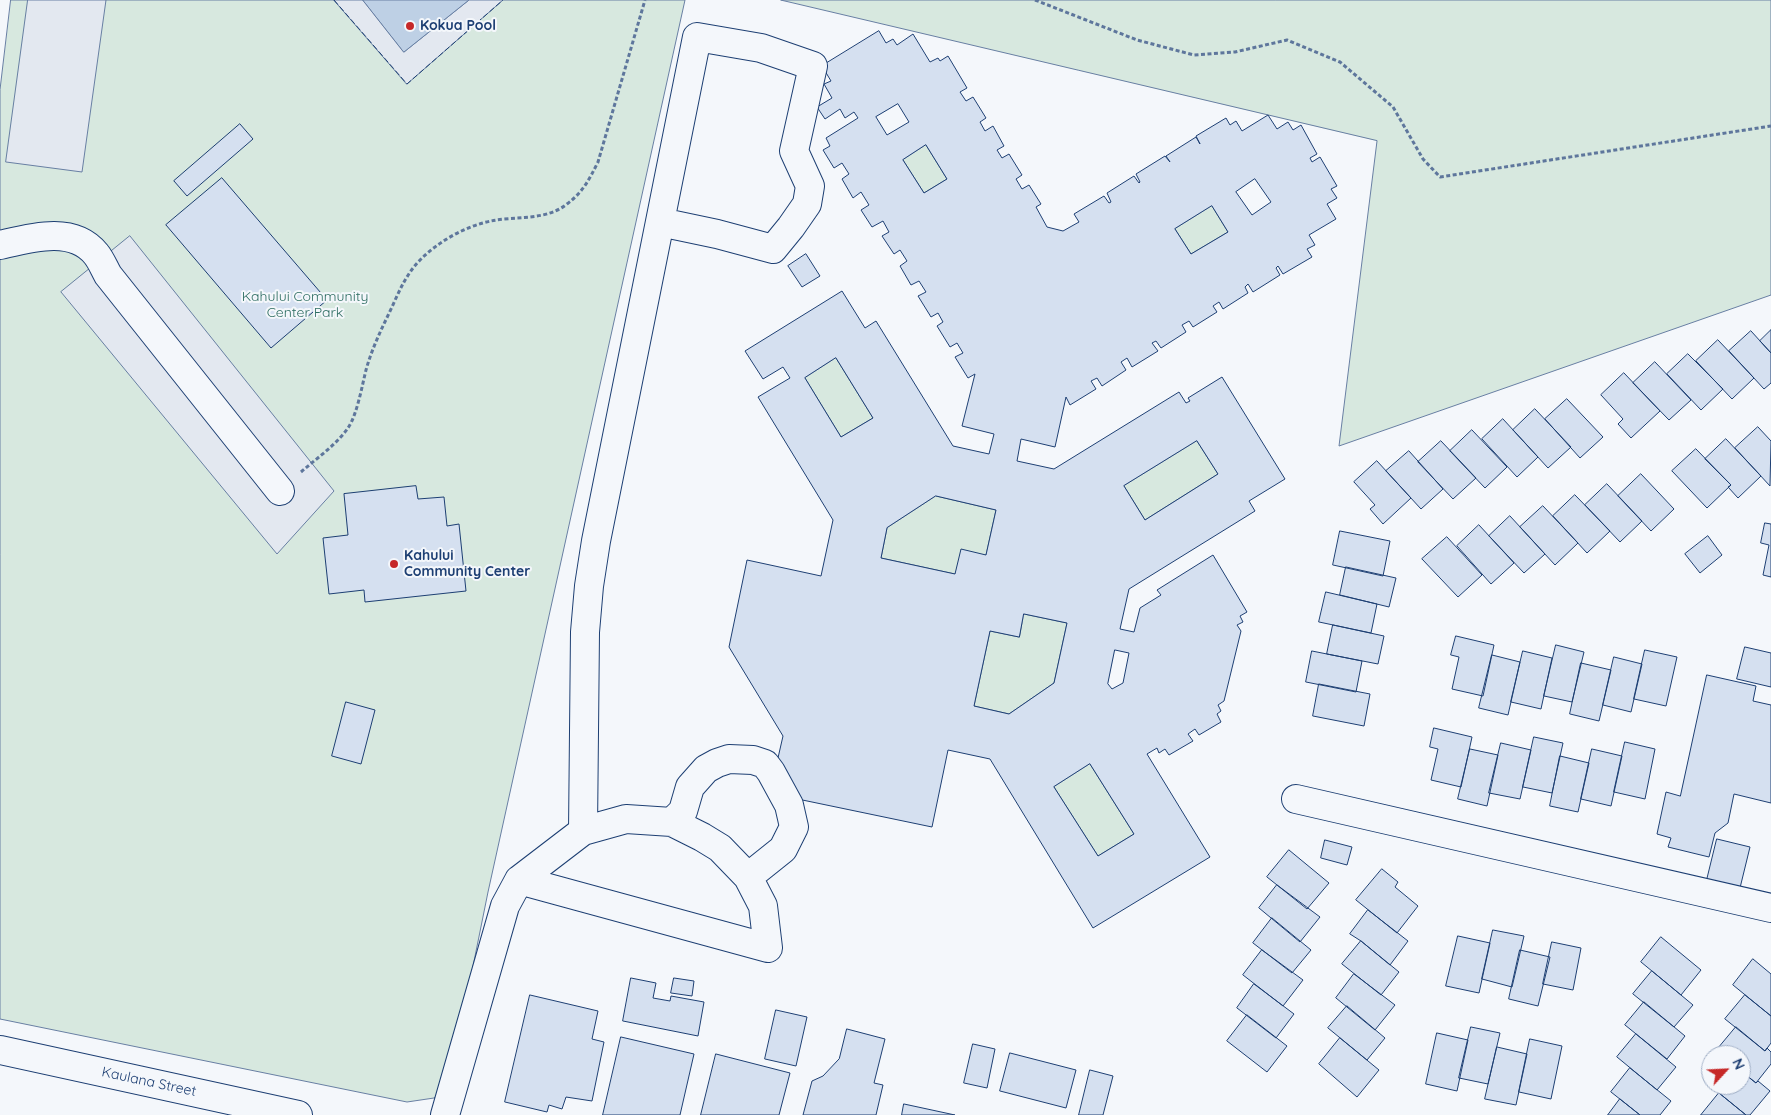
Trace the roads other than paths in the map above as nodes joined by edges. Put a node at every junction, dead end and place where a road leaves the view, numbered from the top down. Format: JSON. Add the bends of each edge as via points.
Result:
{"nodes":[{"id":1,"x":660,"y":222,"type":"junction"},
{"id":2,"x":0,"y":244,"type":"edge"},
{"id":3,"x":280,"y":491,"type":"road end"},
{"id":4,"x":1296,"y":799,"type":"dead end"},
{"id":5,"x":672,"y":822,"type":"junction"},
{"id":6,"x":584,"y":831,"type":"junction"},
{"id":7,"x":748,"y":877,"type":"junction"},
{"id":8,"x":519,"y":880,"type":"junction"},
{"id":9,"x":1771,"y":908,"type":"edge"},
{"id":10,"x":0,"y":1050,"type":"edge"},
{"id":11,"x":298,"y":1115,"type":"edge"},
{"id":12,"x":445,"y":1115,"type":"edge"}],
"edges":[{"from":1,"to":1,"type":"street","via":[[697,37],[761,48],[813,66],[794,151],[810,186],[807,204],[773,249]]},
{"from":1,"to":6,"type":"street","via":[[589,586],[585,632]]},
{"from":2,"to":3,"type":"street","via":[[55,236],[80,242],[95,253],[108,274]]},
{"from":4,"to":9,"type":"street"},
{"from":5,"to":6,"type":"street","via":[[626,819]]},
{"from":5,"to":7,"type":"street","via":[[720,848]]},
{"from":5,"to":7,"type":"street","via":[[683,811],[690,788],[716,762],[729,759],[765,764],[789,805],[794,827],[783,849]]},
{"from":6,"to":8,"type":"street"},
{"from":7,"to":8,"type":"street","via":[[763,906],[768,948]]},
{"from":8,"to":12,"type":"street","via":[[505,906]]},
{"from":10,"to":11,"type":"street","name":"Kaulana Street"}]}
